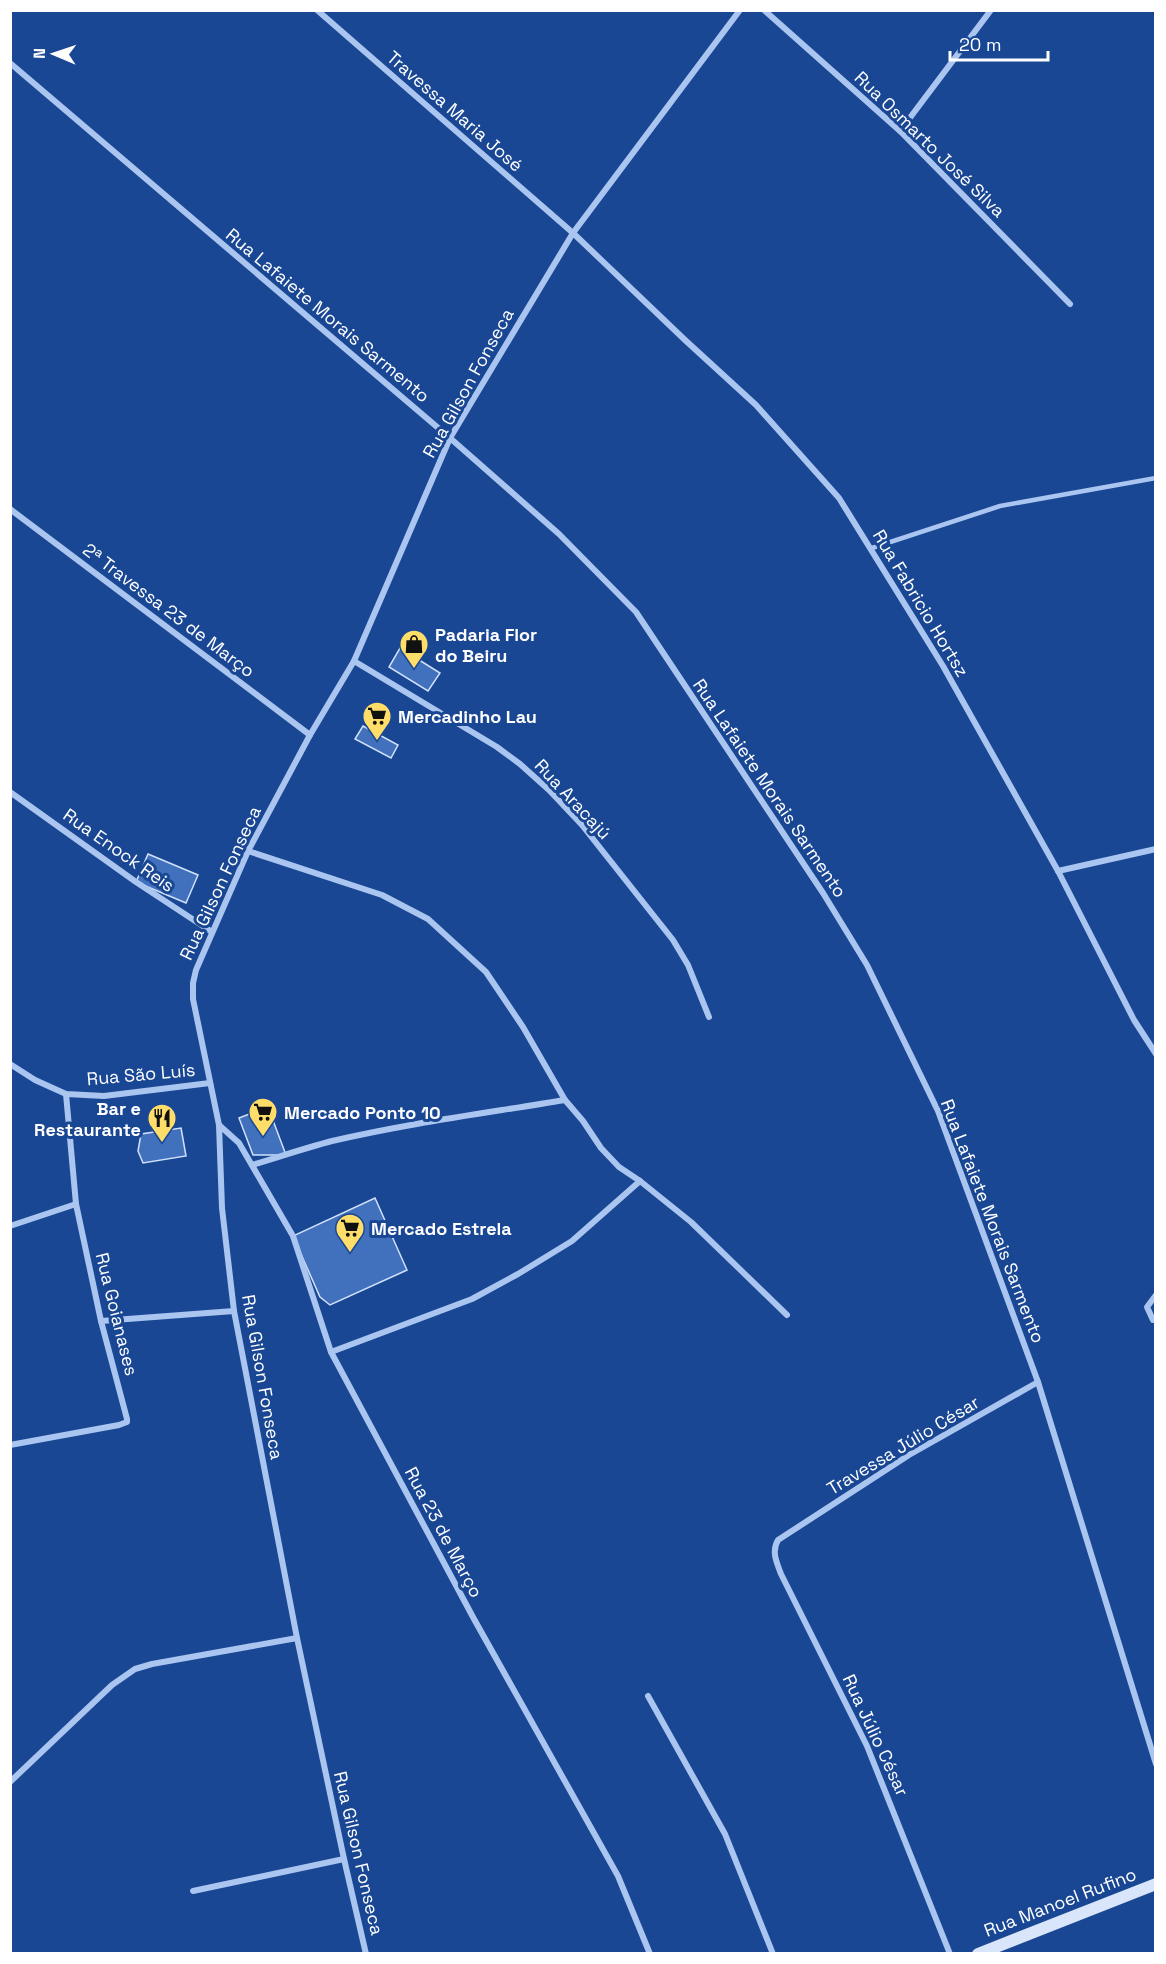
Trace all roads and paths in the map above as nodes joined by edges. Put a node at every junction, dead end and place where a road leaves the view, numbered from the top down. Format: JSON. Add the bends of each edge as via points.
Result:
{"nodes":[{"id":1,"x":317,"y":10,"type":"edge"},
{"id":2,"x":740,"y":10,"type":"edge"},
{"id":3,"x":764,"y":10,"type":"edge"},
{"id":4,"x":991,"y":10,"type":"edge"},
{"id":5,"x":10,"y":63,"type":"edge"},
{"id":6,"x":900,"y":131,"type":"junction"},
{"id":7,"x":573,"y":233,"type":"junction"},
{"id":8,"x":1070,"y":304,"type":"dead end"},
{"id":9,"x":450,"y":438,"type":"junction"},
{"id":10,"x":1155,"y":478,"type":"edge"},
{"id":11,"x":10,"y":509,"type":"edge"},
{"id":12,"x":872,"y":548,"type":"junction"},
{"id":13,"x":354,"y":661,"type":"junction"},
{"id":14,"x":310,"y":735,"type":"junction"},
{"id":15,"x":10,"y":792,"type":"edge"},
{"id":16,"x":1155,"y":849,"type":"edge"},
{"id":17,"x":248,"y":851,"type":"junction"},
{"id":18,"x":1058,"y":871,"type":"junction"},
{"id":19,"x":212,"y":932,"type":"junction"},
{"id":20,"x":709,"y":1017,"type":"dead end"},
{"id":21,"x":1155,"y":1053,"type":"edge"},
{"id":22,"x":10,"y":1064,"type":"edge"},
{"id":23,"x":210,"y":1083,"type":"junction"},
{"id":24,"x":66,"y":1094,"type":"junction"},
{"id":25,"x":565,"y":1100,"type":"junction"},
{"id":26,"x":219,"y":1125,"type":"junction"},
{"id":27,"x":252,"y":1165,"type":"junction"},
{"id":28,"x":640,"y":1181,"type":"junction"},
{"id":29,"x":76,"y":1204,"type":"junction"},
{"id":30,"x":10,"y":1226,"type":"edge"},
{"id":31,"x":1155,"y":1295,"type":"edge"},
{"id":32,"x":234,"y":1311,"type":"junction"},
{"id":33,"x":787,"y":1314,"type":"dead end"},
{"id":34,"x":1153,"y":1320,"type":"dead end"},
{"id":35,"x":101,"y":1321,"type":"junction"},
{"id":36,"x":331,"y":1352,"type":"junction"},
{"id":37,"x":1038,"y":1382,"type":"junction"},
{"id":38,"x":10,"y":1445,"type":"edge"},
{"id":39,"x":785,"y":1536,"type":"joint"},
{"id":40,"x":297,"y":1638,"type":"junction"},
{"id":41,"x":648,"y":1696,"type":"dead end"},
{"id":42,"x":1155,"y":1764,"type":"edge"},
{"id":43,"x":10,"y":1782,"type":"edge"},
{"id":44,"x":344,"y":1859,"type":"junction"},
{"id":45,"x":1152,"y":1888,"type":"edge"},
{"id":46,"x":193,"y":1891,"type":"dead end"},
{"id":47,"x":366,"y":1953,"type":"edge"},
{"id":48,"x":650,"y":1953,"type":"edge"},
{"id":49,"x":773,"y":1953,"type":"edge"},
{"id":50,"x":950,"y":1953,"type":"edge"},
{"id":51,"x":978,"y":1953,"type":"edge"}],
"edges":[{"from":1,"to":7,"type":"street","name":"Travessa Maria José"},
{"from":2,"to":7,"type":"street","name":"Rua Gilson Fonseca"},
{"from":3,"to":6,"type":"street","name":"Rua Osmarto José Silva"},
{"from":4,"to":6,"type":"street"},
{"from":5,"to":9,"type":"street","name":"Rua Lafaiete Morais Sarmento"},
{"from":6,"to":8,"type":"street","name":"Rua Osmarto José Silva"},
{"from":7,"to":9,"type":"street","name":"Rua Gilson Fonseca"},
{"from":7,"to":12,"type":"street","name":"Rua Fabricio Hortsz","via":[[756,405],[840,498]]},
{"from":9,"to":13,"type":"street","name":"Rua Gilson Fonseca"},
{"from":9,"to":37,"type":"street","name":"Rua Lafaiete Morais Sarmento","via":[[559,534],[636,612],[823,893],[867,965],[938,1111]]},
{"from":10,"to":12,"type":"lane","via":[[1000,506]]},
{"from":11,"to":14,"type":"street","name":"2ª Travessa 23 de Março"},
{"from":12,"to":18,"type":"street","name":"Rua Fabricio Hortsz"},
{"from":13,"to":14,"type":"street","name":"Rua Gilson Fonseca"},
{"from":13,"to":20,"type":"street","name":"Rua Aracajú","via":[[496,747],[549,790],[582,825],[673,940]]},
{"from":14,"to":17,"type":"street","name":"Rua Gilson Fonseca"},
{"from":15,"to":19,"type":"street","name":"Rua Enock Reis"},
{"from":16,"to":18,"type":"street"},
{"from":17,"to":19,"type":"street","name":"Rua Gilson Fonseca"},
{"from":17,"to":25,"type":"street","via":[[382,895],[428,919],[486,972]]},
{"from":18,"to":21,"type":"street","name":"Rua Fabricio Hortsz","via":[[1134,1020]]},
{"from":19,"to":23,"type":"street","name":"Rua Gilson Fonseca","via":[[193,983]]},
{"from":22,"to":24,"type":"street","name":"Rua São Luís"},
{"from":23,"to":24,"type":"street","name":"Rua São Luís","via":[[104,1096]]},
{"from":23,"to":26,"type":"street","name":"Rua Gilson Fonseca"},
{"from":24,"to":29,"type":"street","name":"Rua Goianases"},
{"from":25,"to":27,"type":"street","via":[[380,1131]]},
{"from":25,"to":28,"type":"street","via":[[601,1148]]},
{"from":26,"to":27,"type":"street","name":"Rua 23 de Março","via":[[239,1143]]},
{"from":26,"to":32,"type":"street","name":"Rua Gilson Fonseca","via":[[222,1208]]},
{"from":27,"to":36,"type":"street","name":"Rua 23 de Março","via":[[293,1236]]},
{"from":28,"to":33,"type":"street","via":[[691,1222]]},
{"from":28,"to":36,"type":"street","via":[[572,1241],[518,1274],[472,1299]]},
{"from":29,"to":30,"type":"street"},
{"from":29,"to":35,"type":"street","name":"Rua Goianases"},
{"from":31,"to":34,"type":"street","via":[[1147,1307]]},
{"from":32,"to":35,"type":"street"},
{"from":32,"to":40,"type":"street","name":"Rua Gilson Fonseca"},
{"from":35,"to":38,"type":"street","name":"Rua Goianases","via":[[127,1422]]},
{"from":36,"to":48,"type":"street","name":"Rua 23 de Março","via":[[618,1876]]},
{"from":37,"to":39,"type":"street","name":"Travessa Júlio César","via":[[909,1455]]},
{"from":37,"to":42,"type":"street","name":"Rua Lafaiete Morais Sarmento"},
{"from":39,"to":50,"type":"street","name":"Rua Júlio César","via":[[778,1540],[774,1552],[781,1574],[867,1746]]},
{"from":40,"to":43,"type":"street","via":[[135,1669],[112,1685]]},
{"from":40,"to":44,"type":"street","name":"Rua Gilson Fonseca"},
{"from":41,"to":49,"type":"street","via":[[725,1833]]},
{"from":44,"to":46,"type":"street"},
{"from":44,"to":47,"type":"street","name":"Rua Gilson Fonseca"},
{"from":45,"to":51,"type":"main road","name":"Rua Manoel Rufino"}]}
